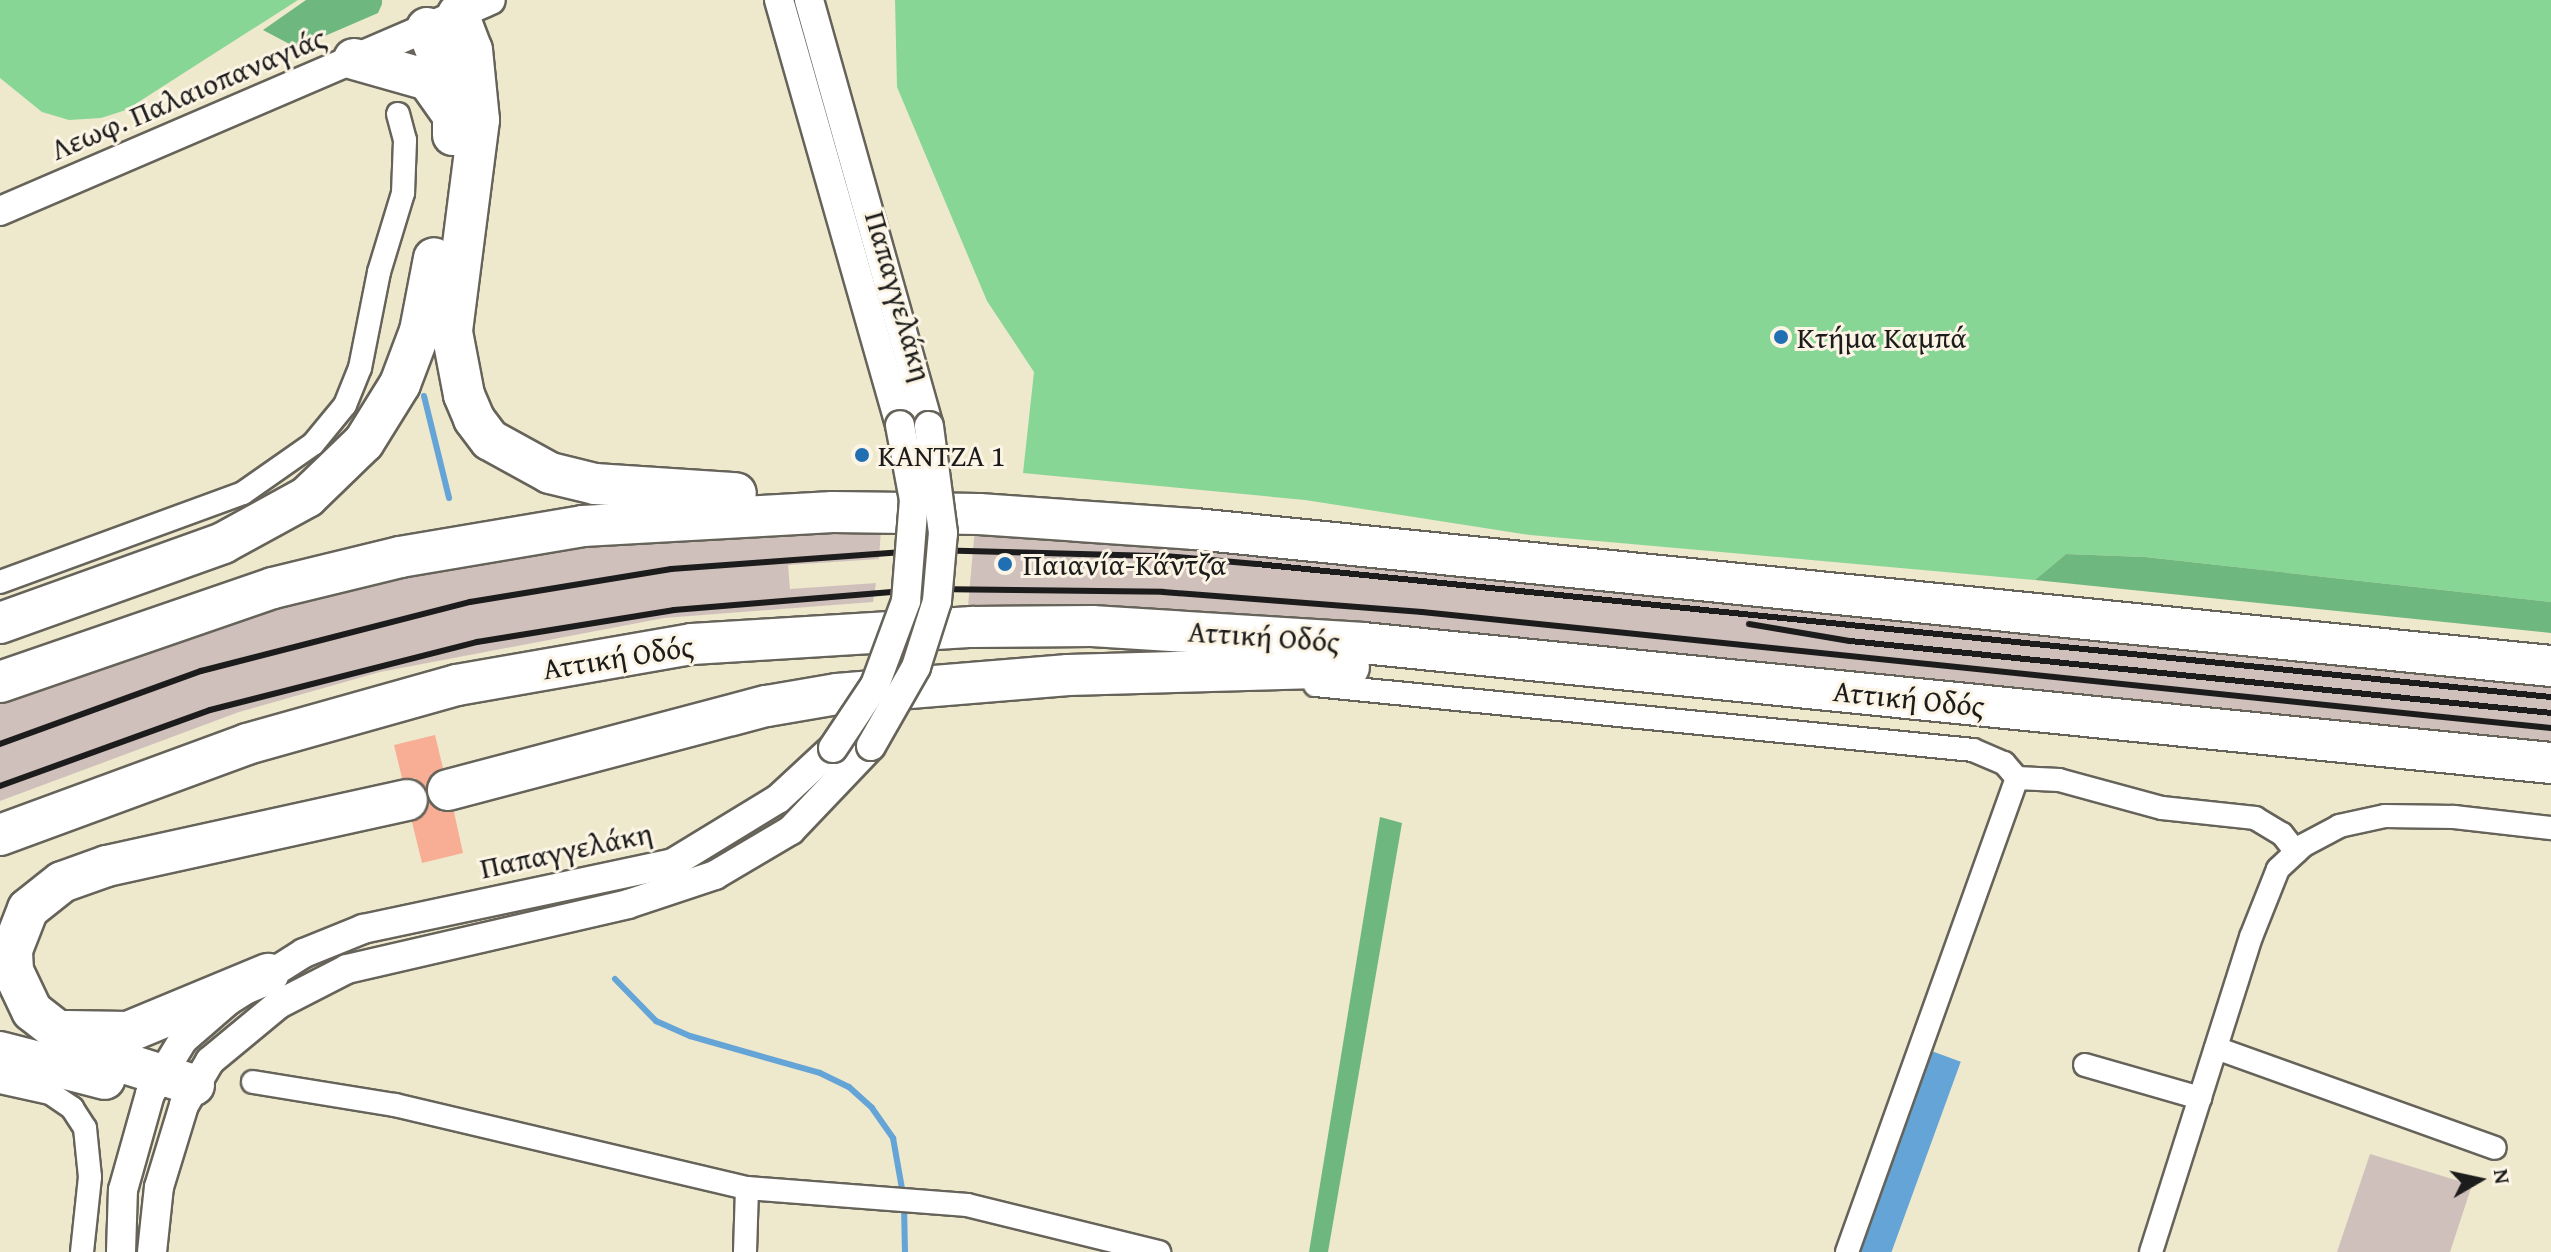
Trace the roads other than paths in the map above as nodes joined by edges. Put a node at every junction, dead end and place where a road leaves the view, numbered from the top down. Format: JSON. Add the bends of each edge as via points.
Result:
{"nodes":[{"id":1,"x":769,"y":0,"type":"edge"},
{"id":2,"x":779,"y":0,"type":"edge"},
{"id":3,"x":809,"y":0,"type":"edge"},
{"id":4,"x":458,"y":14,"type":"edge"},
{"id":5,"x":787,"y":30,"type":"junction"},
{"id":6,"x":354,"y":59,"type":"junction"},
{"id":7,"x":398,"y":114,"type":"dead end"},
{"id":8,"x":454,"y":120,"type":"junction"},
{"id":9,"x":0,"y":211,"type":"edge"},
{"id":10,"x":979,"y":514,"type":"junction"},
{"id":11,"x":0,"y":582,"type":"edge"},
{"id":12,"x":0,"y":623,"type":"edge"},
{"id":13,"x":1557,"y":660,"type":"junction"},
{"id":14,"x":2551,"y":666,"type":"edge"},
{"id":15,"x":0,"y":682,"type":"edge"},
{"id":16,"x":1235,"y":686,"type":"dead end"},
{"id":17,"x":2551,"y":763,"type":"edge"},
{"id":18,"x":2017,"y":778,"type":"junction"},
{"id":19,"x":448,"y":790,"type":"dead end"},
{"id":20,"x":407,"y":800,"type":"dead end"},
{"id":21,"x":2551,"y":828,"type":"edge"},
{"id":22,"x":0,"y":835,"type":"edge"},
{"id":23,"x":2296,"y":852,"type":"junction"},
{"id":24,"x":268,"y":974,"type":"junction"},
{"id":25,"x":48,"y":1025,"type":"junction"},
{"id":26,"x":2216,"y":1048,"type":"junction"},
{"id":27,"x":0,"y":1052,"type":"edge"},
{"id":28,"x":2085,"y":1065,"type":"dead end"},
{"id":29,"x":0,"y":1082,"type":"edge"},
{"id":30,"x":253,"y":1082,"type":"dead end"},
{"id":31,"x":172,"y":1090,"type":"junction"},
{"id":32,"x":2200,"y":1098,"type":"junction"},
{"id":33,"x":2495,"y":1148,"type":"dead end"},
{"id":34,"x":747,"y":1188,"type":"junction"},
{"id":35,"x":82,"y":1252,"type":"edge"},
{"id":36,"x":121,"y":1252,"type":"edge"},
{"id":37,"x":152,"y":1252,"type":"edge"},
{"id":38,"x":745,"y":1252,"type":"edge"},
{"id":39,"x":1159,"y":1252,"type":"edge"},
{"id":40,"x":1847,"y":1252,"type":"edge"},
{"id":41,"x":2151,"y":1252,"type":"edge"}],
"edges":[{"from":1,"to":5,"type":"street"},
{"from":2,"to":5,"type":"street","name":"Παπαγγελάκη"},
{"from":3,"to":31,"type":"street","name":"Παπαγγελάκη","bridge":true,"via":[[929,426],[943,533],[937,601],[916,667],[871,746],[791,830],[715,875],[628,904],[347,969],[279,1004]]},
{"from":4,"to":6,"type":"street","name":"Λεωφ. Παλαιοπαναγιάς"},
{"from":4,"to":8,"type":"highway","via":[[447,75]]},
{"from":4,"to":10,"type":"highway","via":[[472,50],[479,120],[452,332],[464,395],[490,440],[550,473],[595,484],[807,496]]},
{"from":5,"to":24,"type":"street","name":"Παπαγγελάκη","bridge":true,"via":[[900,425],[914,500],[906,601],[875,685],[833,748],[778,799],[673,863],[363,929]]},
{"from":6,"to":8,"type":"highway","via":[[428,80],[447,100]]},
{"from":6,"to":9,"type":"street","name":"Λεωφ. Παλαιοπαναγιάς"},
{"from":7,"to":11,"type":"street","via":[[405,140],[403,193],[360,368],[345,405],[313,444],[243,493]]},
{"from":8,"to":12,"type":"highway","via":[[420,331],[400,384],[355,452],[307,497],[267,523]]},
{"from":10,"to":14,"type":"highway","via":[[1195,529]]},
{"from":10,"to":15,"type":"highway","via":[[705,517],[496,539],[273,588]]},
{"from":13,"to":17,"type":"highway","name":"Αττική Οδός"},
{"from":13,"to":19,"type":"highway","via":[[1427,671],[1244,667],[837,694],[767,706]]},
{"from":13,"to":22,"type":"highway","name":"Αττική Οδός","via":[[1092,626],[957,628],[692,644],[561,664],[350,713],[143,780]]},
{"from":16,"to":18,"type":"street","via":[[1322,685],[1973,750],[2004,763]]},
{"from":18,"to":23,"type":"street","via":[[2059,780],[2162,808],[2255,818],[2282,834]]},
{"from":18,"to":40,"type":"street"},
{"from":20,"to":25,"type":"highway","via":[[107,866],[43,893],[28,909],[12,950],[20,992]]},
{"from":21,"to":23,"type":"street","via":[[2385,816],[2339,826]]},
{"from":23,"to":26,"type":"street","via":[[2278,869]]},
{"from":24,"to":25,"type":"highway","via":[[128,1032],[83,1035]]},
{"from":24,"to":31,"type":"street","name":"Παπαγγελάκη","via":[[183,1040]]},
{"from":25,"to":31,"type":"highway","via":[[82,1050]]},
{"from":26,"to":32,"type":"street"},
{"from":26,"to":33,"type":"street"},
{"from":27,"to":31,"type":"highway"},
{"from":28,"to":32,"type":"street"},
{"from":29,"to":35,"type":"street","via":[[50,1093],[72,1108],[85,1128],[90,1177]]},
{"from":30,"to":34,"type":"street","via":[[395,1105]]},
{"from":31,"to":36,"type":"street","name":"Παπαγγελάκη","via":[[123,1190]]},
{"from":31,"to":37,"type":"street","name":"Παπαγγελάκη"},
{"from":32,"to":41,"type":"street"},
{"from":34,"to":38,"type":"street"},
{"from":34,"to":39,"type":"street","via":[[935,1200],[1008,1211]]}]}
